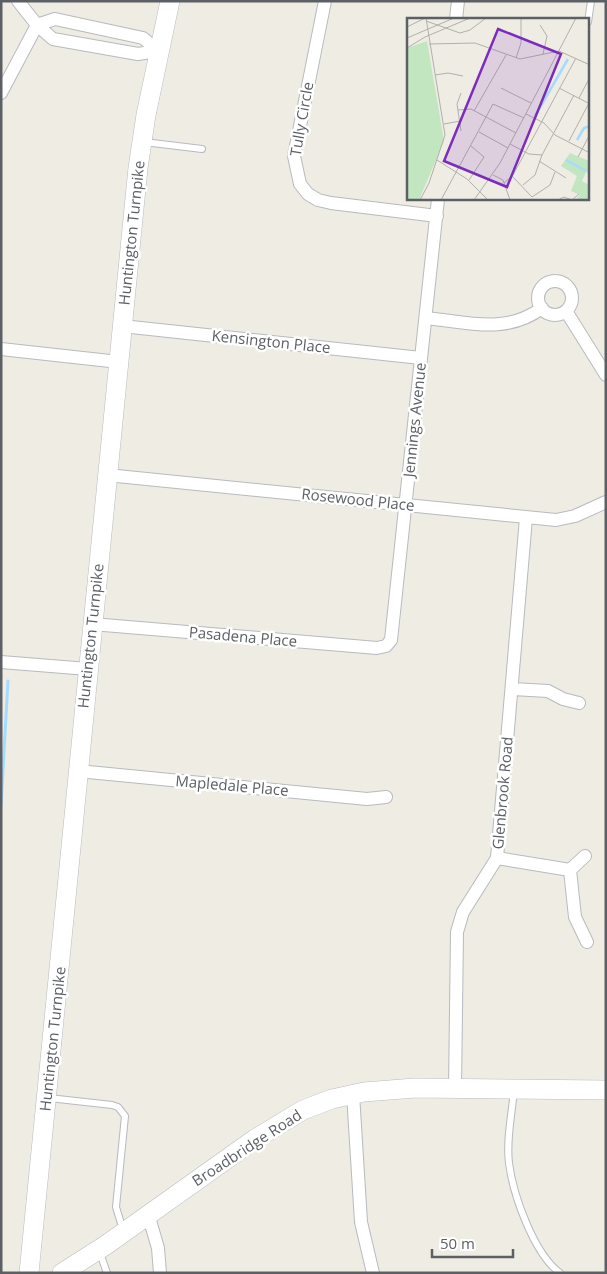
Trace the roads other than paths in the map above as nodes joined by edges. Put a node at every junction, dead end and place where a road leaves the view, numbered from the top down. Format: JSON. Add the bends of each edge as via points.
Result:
{"nodes":[{"id":1,"x":18,"y":1,"type":"edge"},
{"id":2,"x":170,"y":1,"type":"edge"},
{"id":3,"x":325,"y":1,"type":"edge"},
{"id":4,"x":458,"y":1,"type":"edge"},
{"id":5,"x":591,"y":1,"type":"edge"},
{"id":6,"x":456,"y":18,"type":"edge"},
{"id":7,"x":589,"y":18,"type":"edge"},
{"id":8,"x":37,"y":25,"type":"junction"},
{"id":9,"x":158,"y":51,"type":"junction"},
{"id":10,"x":1,"y":92,"type":"edge"},
{"id":11,"x":142,"y":141,"type":"junction"},
{"id":12,"x":202,"y":149,"type":"dead end"},
{"id":13,"x":438,"y":200,"type":"edge"},
{"id":14,"x":437,"y":216,"type":"junction"},
{"id":15,"x":542,"y":308,"type":"junction"},
{"id":16,"x":566,"y":311,"type":"junction"},
{"id":17,"x":426,"y":318,"type":"junction"},
{"id":18,"x":122,"y":326,"type":"junction"},
{"id":19,"x":1,"y":349,"type":"edge"},
{"id":20,"x":421,"y":358,"type":"junction"},
{"id":21,"x":118,"y":362,"type":"junction"},
{"id":22,"x":606,"y":375,"type":"edge"},
{"id":23,"x":107,"y":475,"type":"junction"},
{"id":24,"x":606,"y":502,"type":"edge"},
{"id":25,"x":406,"y":505,"type":"junction"},
{"id":26,"x":526,"y":518,"type":"junction"},
{"id":27,"x":92,"y":624,"type":"junction"},
{"id":28,"x":391,"y":640,"type":"joint"},
{"id":29,"x":1,"y":662,"type":"edge"},
{"id":30,"x":88,"y":670,"type":"junction"},
{"id":31,"x":513,"y":689,"type":"junction"},
{"id":32,"x":579,"y":703,"type":"dead end"},
{"id":33,"x":78,"y":771,"type":"junction"},
{"id":34,"x":386,"y":797,"type":"dead end"},
{"id":35,"x":585,"y":856,"type":"dead end"},
{"id":36,"x":497,"y":858,"type":"junction"},
{"id":37,"x":570,"y":870,"type":"junction"},
{"id":38,"x":587,"y":942,"type":"dead end"},
{"id":39,"x":455,"y":1088,"type":"junction"},
{"id":40,"x":514,"y":1089,"type":"junction"},
{"id":41,"x":606,"y":1090,"type":"edge"},
{"id":42,"x":353,"y":1094,"type":"junction"},
{"id":43,"x":48,"y":1098,"type":"junction"},
{"id":44,"x":148,"y":1214,"type":"junction"},
{"id":45,"x":124,"y":1232,"type":"junction"},
{"id":46,"x":99,"y":1249,"type":"junction"},
{"id":47,"x":29,"y":1273,"type":"edge"},
{"id":48,"x":62,"y":1273,"type":"edge"},
{"id":49,"x":107,"y":1273,"type":"edge"},
{"id":50,"x":160,"y":1273,"type":"edge"},
{"id":51,"x":373,"y":1273,"type":"edge"},
{"id":52,"x":560,"y":1273,"type":"edge"}],
"edges":[{"from":1,"to":8,"type":"street"},
{"from":2,"to":9,"type":"main road","name":"Huntington Turnpike"},
{"from":3,"to":14,"type":"street","name":"Tully Circle","via":[[294,156],[300,184],[318,200]]},
{"from":4,"to":6,"type":"street"},
{"from":5,"to":7,"type":"lane"},
{"from":8,"to":9,"type":"street","via":[[53,39],[138,54]]},
{"from":8,"to":9,"type":"street","via":[[55,19],[143,38]]},
{"from":8,"to":10,"type":"street"},
{"from":9,"to":11,"type":"main road","name":"Huntington Turnpike"},
{"from":11,"to":12,"type":"lane"},
{"from":11,"to":18,"type":"main road","name":"Huntington Turnpike"},
{"from":13,"to":14,"type":"street","name":"Jennings Avenue"},
{"from":14,"to":17,"type":"street","name":"Jennings Avenue"},
{"from":15,"to":16,"type":"street","via":[[550,314]]},
{"from":15,"to":16,"type":"street","via":[[538,298],[542,287],[557,281],[567,286],[572,296]]},
{"from":15,"to":17,"type":"street","via":[[526,319],[502,326]]},
{"from":16,"to":22,"type":"street"},
{"from":17,"to":20,"type":"street","name":"Jennings Avenue"},
{"from":18,"to":20,"type":"street","name":"Kensington Place"},
{"from":18,"to":21,"type":"main road","name":"Huntington Turnpike"},
{"from":19,"to":21,"type":"street"},
{"from":20,"to":25,"type":"street","name":"Jennings Avenue"},
{"from":21,"to":23,"type":"main road","name":"Huntington Turnpike"},
{"from":23,"to":25,"type":"street","name":"Rosewood Place"},
{"from":23,"to":27,"type":"main road","name":"Huntington Turnpike"},
{"from":24,"to":26,"type":"street","name":"Rosewood Place","via":[[566,518]]},
{"from":25,"to":26,"type":"street","name":"Rosewood Place"},
{"from":25,"to":28,"type":"street","name":"Jennings Avenue"},
{"from":26,"to":31,"type":"street","name":"Glenbrook Road"},
{"from":27,"to":28,"type":"street","name":"Pasadena Place","via":[[377,648],[386,646]]},
{"from":27,"to":30,"type":"main road","name":"Huntington Turnpike"},
{"from":29,"to":30,"type":"street"},
{"from":30,"to":33,"type":"main road","name":"Huntington Turnpike"},
{"from":31,"to":32,"type":"street","via":[[548,691]]},
{"from":31,"to":36,"type":"street","name":"Glenbrook Road"},
{"from":33,"to":34,"type":"street","name":"Mapledale Place","via":[[366,799]]},
{"from":33,"to":43,"type":"main road","name":"Huntington Turnpike"},
{"from":35,"to":37,"type":"street"},
{"from":36,"to":37,"type":"street"},
{"from":36,"to":39,"type":"street","name":"Glenbrook Road","via":[[463,912],[457,932]]},
{"from":37,"to":38,"type":"street","via":[[575,917]]},
{"from":39,"to":40,"type":"main road","name":"Broadbridge Road"},
{"from":39,"to":42,"type":"main road","name":"Broadbridge Road"},
{"from":40,"to":41,"type":"main road","name":"Broadbridge Road"},
{"from":40,"to":52,"type":"lane","via":[[509,1162],[515,1190],[531,1232],[550,1265]]},
{"from":42,"to":44,"type":"main road","name":"Broadbridge Road","via":[[319,1104],[283,1121]]},
{"from":42,"to":51,"type":"street","via":[[360,1222]]},
{"from":43,"to":45,"type":"lane","via":[[112,1104],[125,1116],[116,1207]]},
{"from":43,"to":47,"type":"main road","name":"Huntington Turnpike"},
{"from":44,"to":45,"type":"main road","name":"Broadbridge Road"},
{"from":44,"to":50,"type":"street","via":[[158,1248]]},
{"from":45,"to":46,"type":"main road","name":"Broadbridge Road"},
{"from":46,"to":48,"type":"main road","name":"Broadbridge Road"},
{"from":46,"to":49,"type":"lane"}]}
